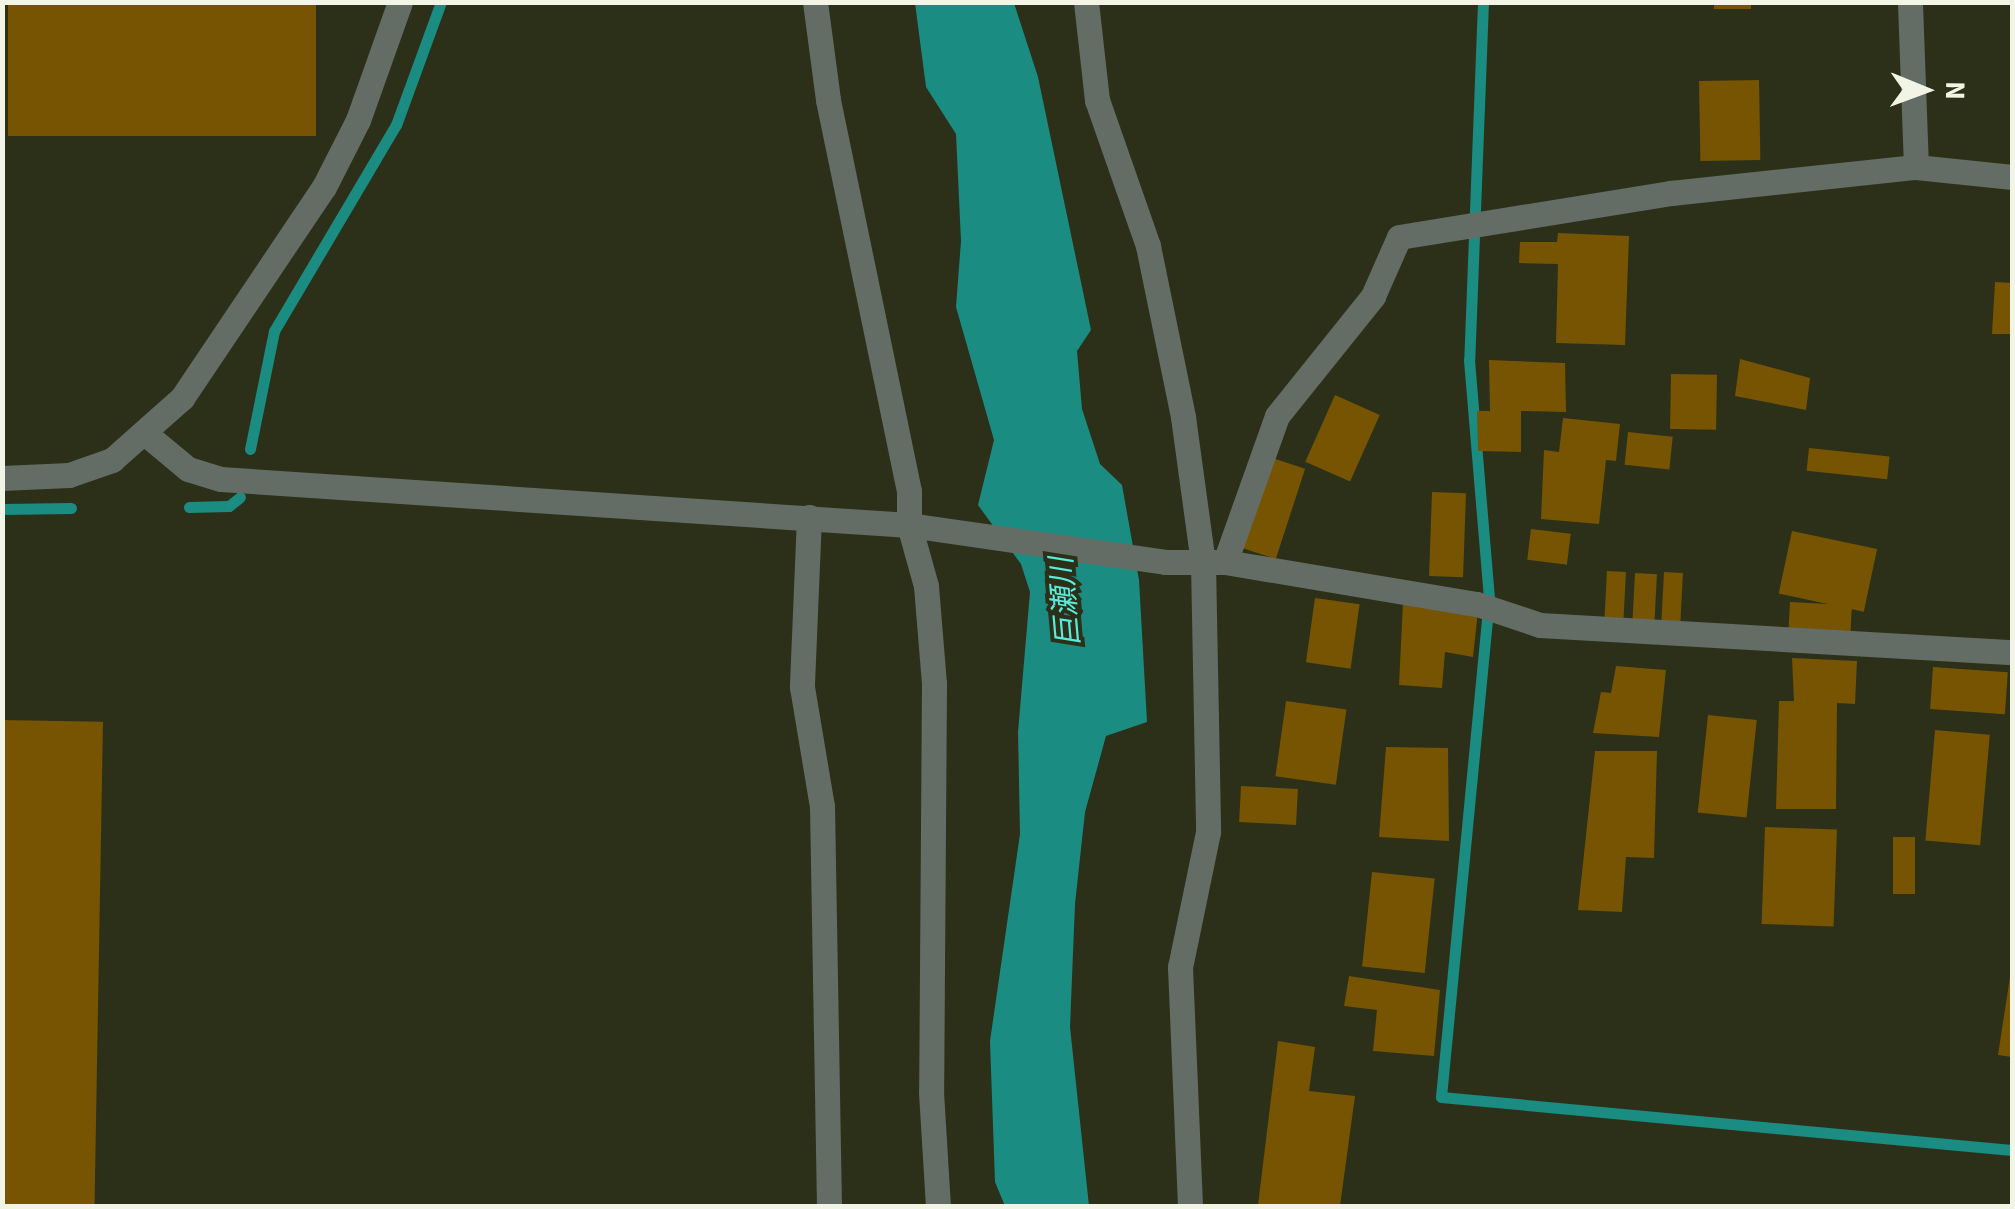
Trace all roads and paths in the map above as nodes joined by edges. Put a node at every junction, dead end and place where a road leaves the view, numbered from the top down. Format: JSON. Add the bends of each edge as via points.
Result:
{"nodes":[{"id":1,"x":400,"y":2,"type":"edge"},
{"id":2,"x":815,"y":2,"type":"edge"},
{"id":3,"x":1086,"y":2,"type":"edge"},
{"id":4,"x":1910,"y":2,"type":"edge"},
{"id":5,"x":1916,"y":168,"type":"junction"},
{"id":6,"x":2012,"y":177,"type":"edge"},
{"id":7,"x":147,"y":435,"type":"junction"},
{"id":8,"x":2,"y":478,"type":"edge"},
{"id":9,"x":808,"y":517,"type":"junction"},
{"id":10,"x":916,"y":526,"type":"junction"},
{"id":11,"x":1214,"y":562,"type":"junction"},
{"id":12,"x":2012,"y":652,"type":"edge"},
{"id":13,"x":830,"y":1206,"type":"edge"},
{"id":14,"x":938,"y":1206,"type":"edge"},
{"id":15,"x":1190,"y":1206,"type":"edge"}],
"edges":[{"from":1,"to":7,"type":"street","via":[[358,120],[324,187],[221,345]]},
{"from":2,"to":10,"type":"street","via":[[828,100]]},
{"from":3,"to":11,"type":"street","via":[[1097,100],[1148,246]]},
{"from":4,"to":5,"type":"street"},
{"from":5,"to":6,"type":"street"},
{"from":5,"to":11,"type":"street","via":[[1671,192],[1399,236],[1373,296],[1277,416]]},
{"from":7,"to":8,"type":"street","via":[[112,460],[69,475]]},
{"from":7,"to":9,"type":"street","via":[[188,468],[221,478]]},
{"from":9,"to":10,"type":"street"},
{"from":9,"to":13,"type":"street","via":[[802,687],[822,806]]},
{"from":10,"to":11,"type":"street","via":[[1165,562]]},
{"from":10,"to":14,"type":"street","via":[[934,684],[931,1092]]},
{"from":11,"to":12,"type":"street","via":[[1488,609],[1540,625]]},
{"from":11,"to":15,"type":"street","via":[[1208,832],[1180,968]]}]}
